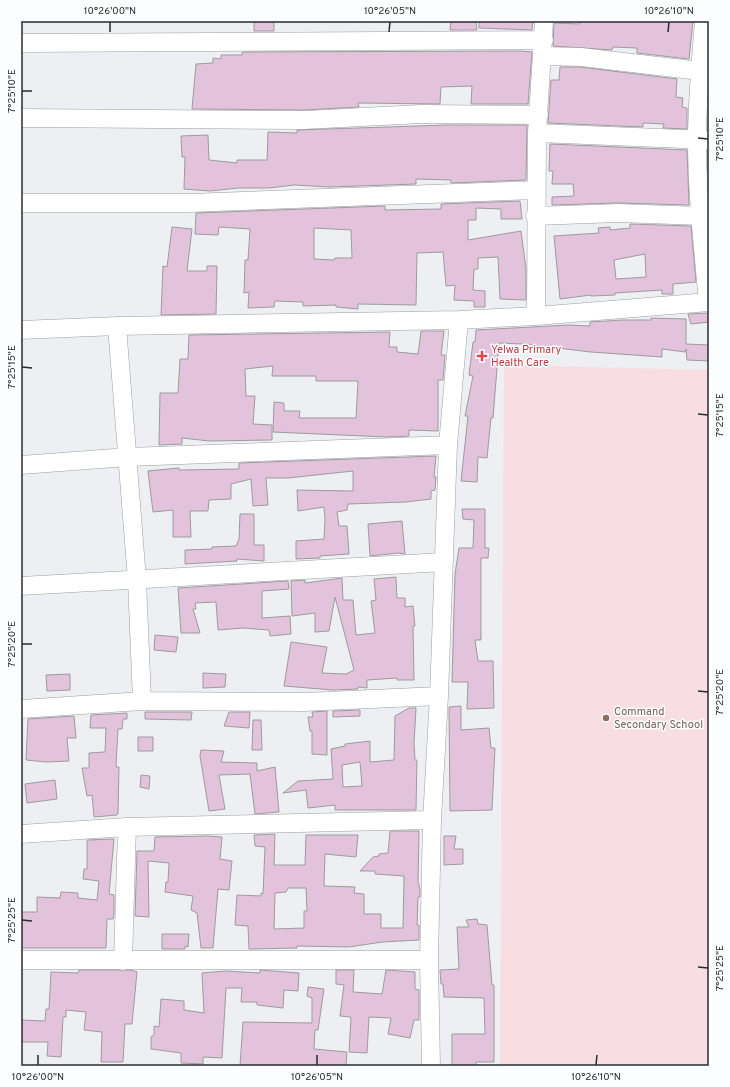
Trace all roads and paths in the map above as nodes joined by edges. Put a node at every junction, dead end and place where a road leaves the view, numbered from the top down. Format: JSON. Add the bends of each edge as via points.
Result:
{"nodes":[{"id":1,"x":544,"y":21,"type":"edge"},
{"id":2,"x":707,"y":21,"type":"edge"},
{"id":3,"x":21,"y":43,"type":"edge"},
{"id":4,"x":543,"y":48,"type":"junction"},
{"id":5,"x":700,"y":71,"type":"junction"},
{"id":6,"x":539,"y":115,"type":"junction"},
{"id":7,"x":21,"y":118,"type":"edge"},
{"id":8,"x":537,"y":133,"type":"junction"},
{"id":9,"x":703,"y":140,"type":"edge"},
{"id":10,"x":536,"y":190,"type":"junction"},
{"id":11,"x":21,"y":203,"type":"edge"},
{"id":12,"x":535,"y":216,"type":"junction"},
{"id":13,"x":701,"y":216,"type":"junction"},
{"id":14,"x":708,"y":302,"type":"edge"},
{"id":15,"x":536,"y":316,"type":"junction"},
{"id":16,"x":459,"y":320,"type":"junction"},
{"id":17,"x":118,"y":326,"type":"junction"},
{"id":18,"x":21,"y":330,"type":"edge"},
{"id":19,"x":448,"y":445,"type":"junction"},
{"id":20,"x":128,"y":457,"type":"junction"},
{"id":21,"x":21,"y":465,"type":"edge"},
{"id":22,"x":444,"y":562,"type":"junction"},
{"id":23,"x":137,"y":580,"type":"junction"},
{"id":24,"x":21,"y":586,"type":"edge"},
{"id":25,"x":439,"y":696,"type":"junction"},
{"id":26,"x":142,"y":701,"type":"junction"},
{"id":27,"x":21,"y":709,"type":"edge"},
{"id":28,"x":432,"y":820,"type":"junction"},
{"id":29,"x":127,"y":827,"type":"junction"},
{"id":30,"x":21,"y":834,"type":"edge"},
{"id":31,"x":21,"y":960,"type":"edge"},
{"id":32,"x":429,"y":960,"type":"junction"},
{"id":33,"x":123,"y":961,"type":"junction"},
{"id":34,"x":431,"y":1066,"type":"edge"}],
"edges":[{"from":1,"to":4,"type":"street"},
{"from":2,"to":5,"type":"street"},
{"from":3,"to":4,"type":"street"},
{"from":4,"to":5,"type":"street","via":[[581,57]]},
{"from":4,"to":6,"type":"street"},
{"from":5,"to":9,"type":"street"},
{"from":6,"to":7,"type":"street","via":[[421,114],[304,120]]},
{"from":6,"to":8,"type":"street"},
{"from":8,"to":9,"type":"street"},
{"from":8,"to":10,"type":"street"},
{"from":9,"to":13,"type":"street"},
{"from":10,"to":11,"type":"street","via":[[190,203]]},
{"from":10,"to":12,"type":"street"},
{"from":12,"to":13,"type":"street","via":[[618,213]]},
{"from":12,"to":15,"type":"street"},
{"from":13,"to":14,"type":"street"},
{"from":14,"to":15,"type":"street"},
{"from":15,"to":16,"type":"street"},
{"from":16,"to":17,"type":"street"},
{"from":16,"to":19,"type":"street"},
{"from":17,"to":18,"type":"street"},
{"from":17,"to":20,"type":"street"},
{"from":19,"to":20,"type":"street"},
{"from":19,"to":22,"type":"street"},
{"from":20,"to":21,"type":"street"},
{"from":20,"to":23,"type":"street"},
{"from":22,"to":23,"type":"street"},
{"from":22,"to":25,"type":"street"},
{"from":23,"to":24,"type":"street"},
{"from":23,"to":26,"type":"street"},
{"from":25,"to":26,"type":"street","via":[[304,702]]},
{"from":25,"to":28,"type":"street"},
{"from":26,"to":27,"type":"street"},
{"from":28,"to":29,"type":"street"},
{"from":28,"to":32,"type":"street"},
{"from":29,"to":30,"type":"street"},
{"from":29,"to":33,"type":"street"},
{"from":31,"to":33,"type":"street"},
{"from":32,"to":33,"type":"street"},
{"from":32,"to":34,"type":"street"}]}
